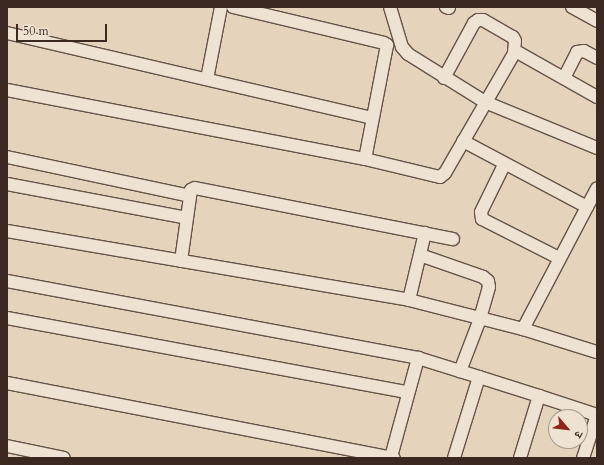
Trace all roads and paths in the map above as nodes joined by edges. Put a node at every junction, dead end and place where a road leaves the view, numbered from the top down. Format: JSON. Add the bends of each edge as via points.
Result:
{"nodes":[{"id":1,"x":221,"y":7,"type":"edge"},
{"id":2,"x":233,"y":7,"type":"edge"},
{"id":3,"x":390,"y":7,"type":"edge"},
{"id":4,"x":572,"y":7,"type":"edge"},
{"id":5,"x":597,"y":21,"type":"edge"},
{"id":6,"x":7,"y":33,"type":"edge"},
{"id":7,"x":514,"y":53,"type":"junction"},
{"id":8,"x":597,"y":58,"type":"edge"},
{"id":9,"x":444,"y":78,"type":"junction"},
{"id":10,"x":564,"y":78,"type":"junction"},
{"id":11,"x":207,"y":79,"type":"junction"},
{"id":12,"x":7,"y":90,"type":"edge"},
{"id":13,"x":597,"y":97,"type":"edge"},
{"id":14,"x":485,"y":102,"type":"junction"},
{"id":15,"x":372,"y":118,"type":"junction"},
{"id":16,"x":463,"y":141,"type":"junction"},
{"id":17,"x":597,"y":148,"type":"edge"},
{"id":18,"x":7,"y":157,"type":"edge"},
{"id":19,"x":365,"y":159,"type":"junction"},
{"id":20,"x":504,"y":165,"type":"junction"},
{"id":21,"x":7,"y":184,"type":"edge"},
{"id":22,"x":597,"y":188,"type":"edge"},
{"id":23,"x":190,"y":196,"type":"junction"},
{"id":24,"x":586,"y":207,"type":"junction"},
{"id":25,"x":187,"y":218,"type":"junction"},
{"id":26,"x":7,"y":231,"type":"edge"},
{"id":27,"x":425,"y":233,"type":"junction"},
{"id":28,"x":453,"y":239,"type":"dead end"},
{"id":29,"x":420,"y":255,"type":"junction"},
{"id":30,"x":560,"y":258,"type":"junction"},
{"id":31,"x":181,"y":261,"type":"junction"},
{"id":32,"x":7,"y":281,"type":"edge"},
{"id":33,"x":409,"y":300,"type":"junction"},
{"id":34,"x":7,"y":318,"type":"edge"},
{"id":35,"x":480,"y":319,"type":"junction"},
{"id":36,"x":523,"y":329,"type":"junction"},
{"id":37,"x":597,"y":351,"type":"edge"},
{"id":38,"x":418,"y":358,"type":"junction"},
{"id":39,"x":460,"y":372,"type":"junction"},
{"id":40,"x":479,"y":377,"type":"junction"},
{"id":41,"x":7,"y":383,"type":"edge"},
{"id":42,"x":408,"y":392,"type":"junction"},
{"id":43,"x":539,"y":396,"type":"junction"},
{"id":44,"x":597,"y":415,"type":"edge"},
{"id":45,"x":7,"y":446,"type":"edge"},
{"id":46,"x":392,"y":457,"type":"edge"},
{"id":47,"x":64,"y":458,"type":"edge"},
{"id":48,"x":454,"y":458,"type":"edge"},
{"id":49,"x":520,"y":458,"type":"edge"},
{"id":50,"x":583,"y":458,"type":"edge"}],
"edges":[{"from":1,"to":11,"type":"street"},
{"from":2,"to":15,"type":"street","via":[[384,43],[387,46]]},
{"from":3,"to":9,"type":"street","via":[[404,50]]},
{"from":4,"to":5,"type":"street"},
{"from":6,"to":11,"type":"street"},
{"from":7,"to":9,"type":"street","via":[[513,37],[478,20]]},
{"from":7,"to":10,"type":"street","via":[[519,53]]},
{"from":7,"to":14,"type":"street"},
{"from":8,"to":10,"type":"street","via":[[584,51],[577,52]]},
{"from":9,"to":14,"type":"street"},
{"from":10,"to":13,"type":"street"},
{"from":11,"to":15,"type":"street"},
{"from":12,"to":19,"type":"street"},
{"from":14,"to":16,"type":"street"},
{"from":14,"to":17,"type":"street"},
{"from":15,"to":19,"type":"street"},
{"from":16,"to":19,"type":"street","via":[[444,175],[440,177]]},
{"from":16,"to":20,"type":"street"},
{"from":18,"to":23,"type":"street"},
{"from":20,"to":24,"type":"street"},
{"from":20,"to":30,"type":"street","via":[[481,212],[482,219]]},
{"from":21,"to":25,"type":"street"},
{"from":22,"to":24,"type":"street"},
{"from":23,"to":25,"type":"street"},
{"from":23,"to":27,"type":"street","via":[[191,190],[195,188]]},
{"from":24,"to":30,"type":"street"},
{"from":25,"to":31,"type":"street"},
{"from":26,"to":31,"type":"street"},
{"from":27,"to":28,"type":"street"},
{"from":27,"to":29,"type":"street"},
{"from":29,"to":33,"type":"street"},
{"from":29,"to":35,"type":"street","via":[[488,281],[489,287]]},
{"from":30,"to":36,"type":"street"},
{"from":31,"to":33,"type":"street"},
{"from":32,"to":38,"type":"street"},
{"from":33,"to":35,"type":"street"},
{"from":34,"to":42,"type":"street"},
{"from":35,"to":36,"type":"street"},
{"from":35,"to":39,"type":"street"},
{"from":36,"to":37,"type":"street"},
{"from":38,"to":39,"type":"street"},
{"from":38,"to":42,"type":"street"},
{"from":39,"to":40,"type":"street"},
{"from":40,"to":43,"type":"street"},
{"from":40,"to":48,"type":"street"},
{"from":41,"to":46,"type":"street"},
{"from":42,"to":46,"type":"street"},
{"from":43,"to":44,"type":"street"},
{"from":43,"to":49,"type":"street"},
{"from":44,"to":50,"type":"street"},
{"from":45,"to":47,"type":"street"}]}
